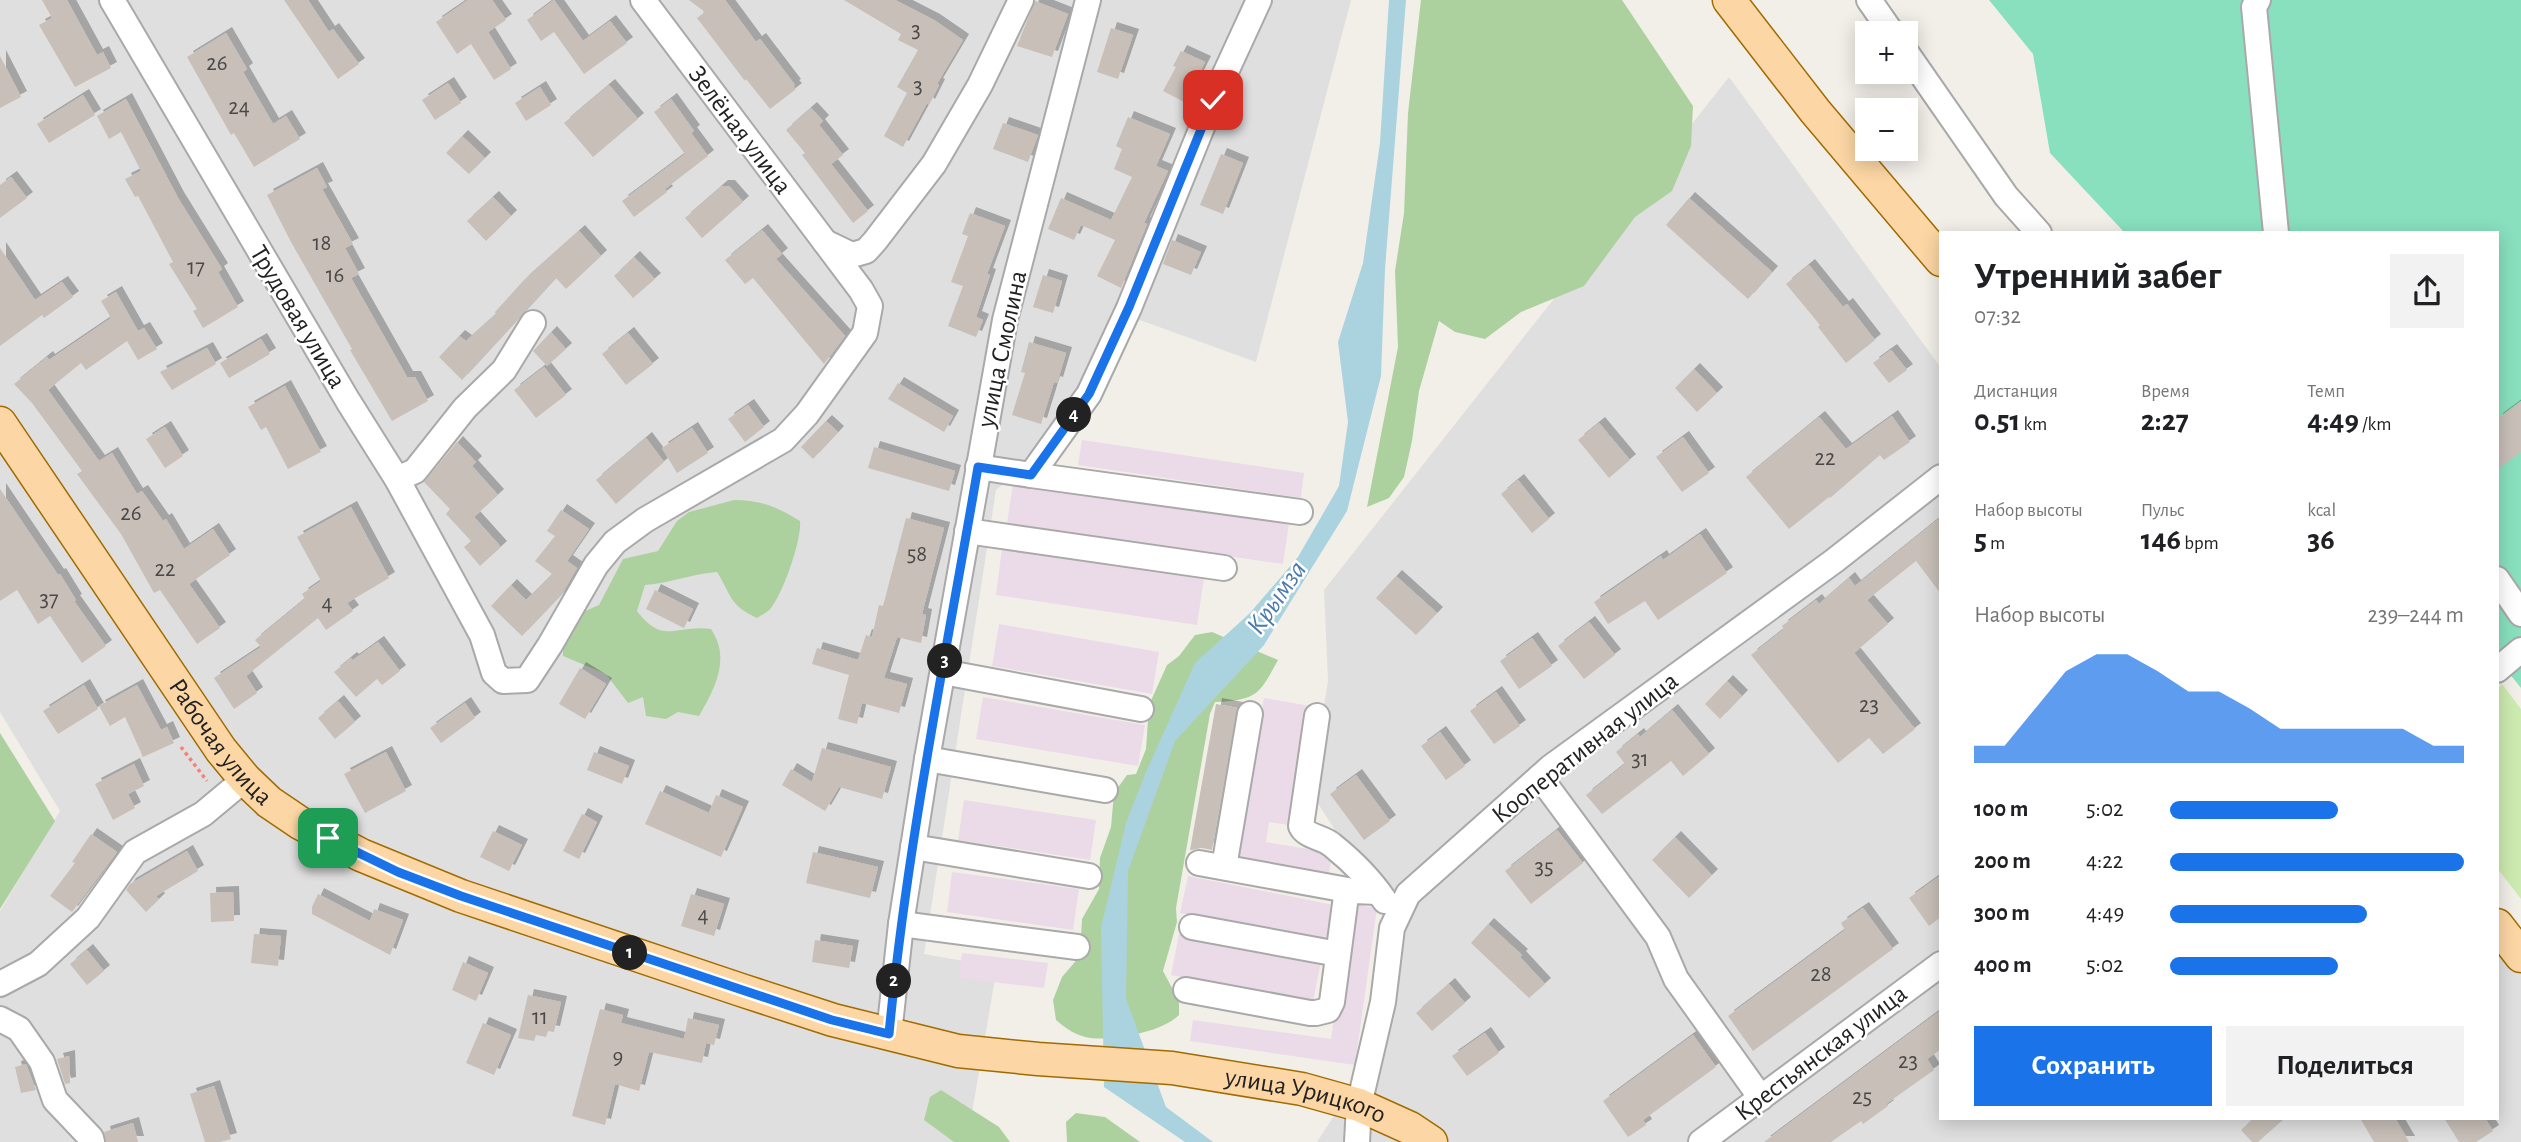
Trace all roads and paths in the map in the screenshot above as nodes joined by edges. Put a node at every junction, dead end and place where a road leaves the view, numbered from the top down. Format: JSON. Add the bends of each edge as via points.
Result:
{"nodes":[{"id":1,"x":112,"y":0,"type":"edge"},
{"id":2,"x":643,"y":0,"type":"edge"},
{"id":3,"x":1021,"y":0,"type":"edge"},
{"id":4,"x":1088,"y":0,"type":"edge"},
{"id":5,"x":1259,"y":0,"type":"edge"},
{"id":6,"x":1729,"y":0,"type":"edge"},
{"id":7,"x":1869,"y":0,"type":"edge"},
{"id":8,"x":2258,"y":0,"type":"edge"},
{"id":9,"x":1884,"y":21,"type":"edge"},
{"id":10,"x":1918,"y":69,"type":"edge"},
{"id":11,"x":2037,"y":231,"type":"edge"},
{"id":12,"x":2276,"y":231,"type":"edge"},
{"id":13,"x":831,"y":251,"type":"junction"},
{"id":14,"x":1939,"y":258,"type":"edge"},
{"id":15,"x":533,"y":323,"type":"dead end"},
{"id":16,"x":0,"y":423,"type":"edge"},
{"id":17,"x":978,"y":467,"type":"junction"},
{"id":18,"x":1031,"y":475,"type":"junction"},
{"id":19,"x":397,"y":479,"type":"junction"},
{"id":20,"x":1939,"y":479,"type":"edge"},
{"id":21,"x":1300,"y":512,"type":"dead end"},
{"id":22,"x":967,"y":531,"type":"junction"},
{"id":23,"x":1224,"y":568,"type":"dead end"},
{"id":24,"x":2499,"y":582,"type":"edge"},
{"id":25,"x":2521,"y":614,"type":"edge"},
{"id":26,"x":482,"y":635,"type":"joint"},
{"id":27,"x":2521,"y":650,"type":"edge"},
{"id":28,"x":2499,"y":668,"type":"edge"},
{"id":29,"x":943,"y":672,"type":"junction"},
{"id":30,"x":1141,"y":709,"type":"dead end"},
{"id":31,"x":1250,"y":714,"type":"dead end"},
{"id":32,"x":1317,"y":716,"type":"dead end"},
{"id":33,"x":181,"y":747,"type":"dead end"},
{"id":34,"x":927,"y":760,"type":"junction"},
{"id":35,"x":1540,"y":777,"type":"junction"},
{"id":36,"x":233,"y":789,"type":"junction"},
{"id":37,"x":1105,"y":790,"type":"dead end"},
{"id":38,"x":913,"y":847,"type":"junction"},
{"id":39,"x":1199,"y":863,"type":"dead end"},
{"id":40,"x":1224,"y":867,"type":"junction"},
{"id":41,"x":1089,"y":876,"type":"dead end"},
{"id":42,"x":1353,"y":891,"type":"junction"},
{"id":43,"x":1378,"y":892,"type":"junction"},
{"id":44,"x":901,"y":924,"type":"junction"},
{"id":45,"x":1192,"y":927,"type":"dead end"},
{"id":46,"x":1392,"y":928,"type":"junction"},
{"id":47,"x":2499,"y":928,"type":"edge"},
{"id":48,"x":1077,"y":947,"type":"dead end"},
{"id":49,"x":1338,"y":954,"type":"junction"},
{"id":50,"x":2521,"y":956,"type":"edge"},
{"id":51,"x":1939,"y":965,"type":"edge"},
{"id":52,"x":0,"y":984,"type":"edge"},
{"id":53,"x":1186,"y":990,"type":"dead end"},
{"id":54,"x":0,"y":1019,"type":"edge"},
{"id":55,"x":889,"y":1034,"type":"junction"},
{"id":56,"x":1038,"y":1059,"type":"joint"},
{"id":57,"x":1760,"y":1098,"type":"junction"},
{"id":58,"x":1359,"y":1105,"type":"junction"},
{"id":59,"x":92,"y":1142,"type":"edge"},
{"id":60,"x":1357,"y":1142,"type":"edge"},
{"id":61,"x":1431,"y":1142,"type":"edge"},
{"id":62,"x":1701,"y":1142,"type":"edge"}],
"edges":[{"from":1,"to":19,"type":"street","name":"Трудовая улица"},
{"from":2,"to":13,"type":"street","name":"Зелёная улица"},
{"from":3,"to":13,"type":"street","via":[[981,85],[934,164],[876,241],[866,251],[852,255]]},
{"from":4,"to":17,"type":"street","name":"улица Смолина","via":[[1005,320]]},
{"from":5,"to":18,"type":"street","via":[[1089,394]]},
{"from":6,"to":14,"type":"main road"},
{"from":7,"to":9,"type":"street"},
{"from":8,"to":12,"type":"street","via":[[2255,7]]},
{"from":10,"to":11,"type":"street","via":[[2006,196]]},
{"from":13,"to":26,"type":"street","name":"Зелёная улица","via":[[870,306],[865,333],[807,414],[783,440],[615,542],[596,565],[527,680],[503,681],[494,673]]},
{"from":15,"to":19,"type":"street","via":[[504,370],[464,408],[415,471]]},
{"from":16,"to":36,"type":"main road","name":"Рабочая улица","via":[[221,750]]},
{"from":17,"to":18,"type":"street"},
{"from":17,"to":22,"type":"street","name":"улица Смолина"},
{"from":18,"to":21,"type":"street"},
{"from":19,"to":26,"type":"street","name":"Трудовая улица"},
{"from":20,"to":35,"type":"street","name":"Кооперативная улица"},
{"from":22,"to":23,"type":"street"},
{"from":22,"to":29,"type":"street","name":"улица Смолина"},
{"from":24,"to":25,"type":"street"},
{"from":27,"to":28,"type":"street"},
{"from":29,"to":30,"type":"street"},
{"from":29,"to":34,"type":"street","name":"улица Смолина"},
{"from":31,"to":40,"type":"street"},
{"from":32,"to":43,"type":"street","via":[[1301,826],[1331,843]]},
{"from":33,"to":36,"type":"path"},
{"from":34,"to":37,"type":"street"},
{"from":34,"to":38,"type":"street","name":"улица Смолина"},
{"from":35,"to":46,"type":"street","name":"Кооперативная улица","via":[[1408,894]]},
{"from":35,"to":57,"type":"street","via":[[1658,937],[1676,979]]},
{"from":36,"to":52,"type":"street","via":[[203,814],[135,852],[88,918],[38,964]]},
{"from":36,"to":55,"type":"main road","name":"Рабочая улица","via":[[269,802],[300,823],[398,872],[461,896],[832,1020]]},
{"from":38,"to":41,"type":"street"},
{"from":38,"to":44,"type":"street","name":"улица Смолина"},
{"from":39,"to":40,"type":"street"},
{"from":40,"to":42,"type":"street"},
{"from":42,"to":43,"type":"street"},
{"from":42,"to":49,"type":"street","via":[[1346,896]]},
{"from":43,"to":46,"type":"street","via":[[1387,904]]},
{"from":44,"to":48,"type":"street"},
{"from":44,"to":55,"type":"street","name":"улица Смолина"},
{"from":45,"to":49,"type":"street"},
{"from":46,"to":58,"type":"street","name":"Кооперативная улица","via":[[1383,1002]]},
{"from":47,"to":50,"type":"main road"},
{"from":49,"to":53,"type":"street","via":[[1332,1002],[1328,1010],[1316,1013]]},
{"from":51,"to":57,"type":"street","name":"Крестьянская улица"},
{"from":54,"to":59,"type":"street","via":[[19,1029],[42,1062],[55,1100]]},
{"from":55,"to":56,"type":"main road","name":"Рабочая улица","via":[[958,1051]]},
{"from":56,"to":58,"type":"main road","name":"улица Урицкого","via":[[1172,1068],[1302,1089]]},
{"from":57,"to":62,"type":"street","name":"Крестьянская улица"},
{"from":58,"to":60,"type":"street","name":"Кооперативная улица"},
{"from":58,"to":61,"type":"main road","name":"улица Урицкого"}]}
